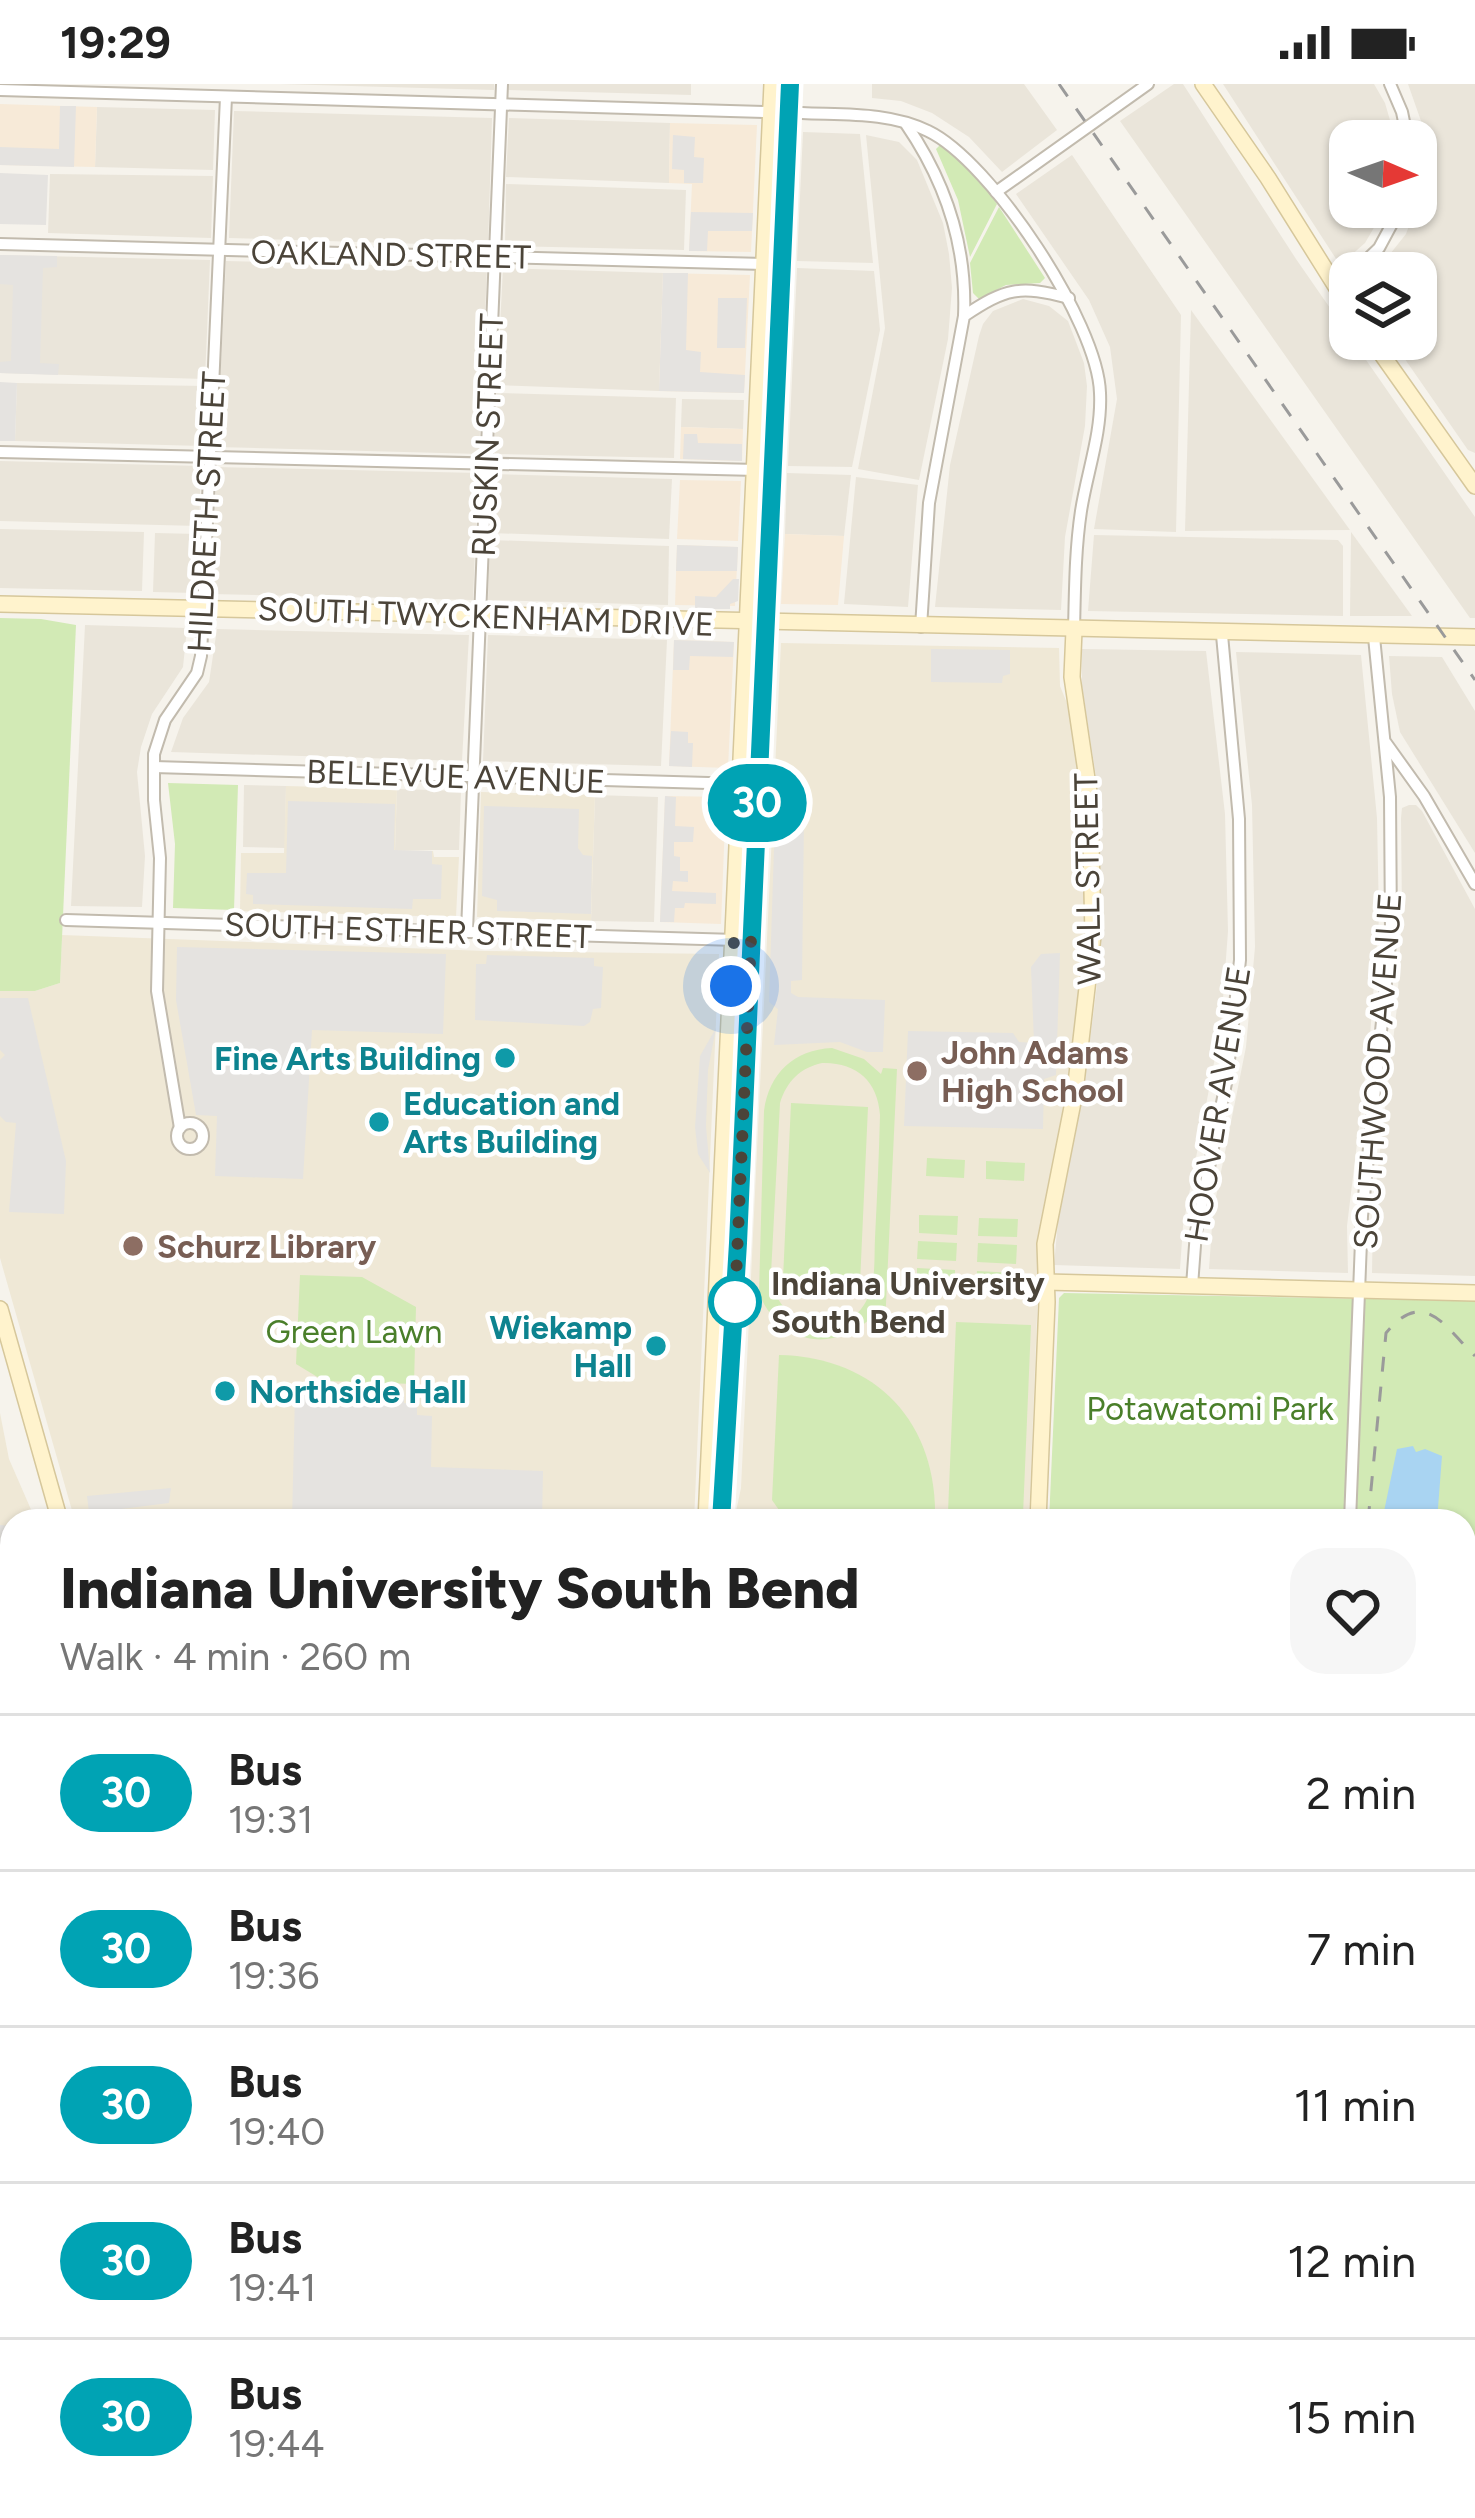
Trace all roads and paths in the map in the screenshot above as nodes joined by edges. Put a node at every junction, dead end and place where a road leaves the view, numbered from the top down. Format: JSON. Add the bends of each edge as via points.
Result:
{"nodes":[{"id":1,"x":502,"y":84,"type":"edge"},
{"id":2,"x":772,"y":84,"type":"edge"},
{"id":3,"x":790,"y":84,"type":"edge"},
{"id":4,"x":1148,"y":84,"type":"edge"},
{"id":5,"x":1203,"y":84,"type":"edge"},
{"id":6,"x":1390,"y":84,"type":"edge"},
{"id":7,"x":0,"y":90,"type":"edge"},
{"id":8,"x":226,"y":98,"type":"junction"},
{"id":9,"x":501,"y":105,"type":"junction"},
{"id":10,"x":780,"y":112,"type":"junction"},
{"id":11,"x":1404,"y":120,"type":"edge"},
{"id":12,"x":904,"y":122,"type":"junction"},
{"id":13,"x":996,"y":192,"type":"junction"},
{"id":14,"x":0,"y":244,"type":"edge"},
{"id":15,"x":219,"y":250,"type":"junction"},
{"id":16,"x":495,"y":256,"type":"junction"},
{"id":17,"x":773,"y":264,"type":"junction"},
{"id":18,"x":1329,"y":278,"type":"edge"},
{"id":19,"x":1069,"y":298,"type":"junction"},
{"id":20,"x":964,"y":316,"type":"junction"},
{"id":21,"x":1387,"y":360,"type":"edge"},
{"id":22,"x":0,"y":452,"type":"edge"},
{"id":23,"x":208,"y":458,"type":"junction"},
{"id":24,"x":486,"y":464,"type":"junction"},
{"id":25,"x":1468,"y":466,"type":"edge"},
{"id":26,"x":764,"y":470,"type":"junction"},
{"id":27,"x":1475,"y":486,"type":"edge"},
{"id":28,"x":0,"y":604,"type":"edge"},
{"id":29,"x":202,"y":608,"type":"junction"},
{"id":30,"x":480,"y":615,"type":"junction"},
{"id":31,"x":748,"y":623,"type":"junction"},
{"id":32,"x":766,"y":623,"type":"junction"},
{"id":33,"x":921,"y":627,"type":"junction"},
{"id":34,"x":1073,"y":630,"type":"junction"},
{"id":35,"x":1222,"y":634,"type":"junction"},
{"id":36,"x":1475,"y":637,"type":"edge"},
{"id":37,"x":1374,"y":638,"type":"junction"},
{"id":38,"x":1384,"y":740,"type":"junction"},
{"id":39,"x":154,"y":767,"type":"junction"},
{"id":40,"x":473,"y":777,"type":"junction"},
{"id":41,"x":749,"y":784,"type":"junction"},
{"id":42,"x":1475,"y":884,"type":"edge"},
{"id":43,"x":66,"y":920,"type":"dead end"},
{"id":44,"x":157,"y":923,"type":"junction"},
{"id":45,"x":467,"y":931,"type":"junction"},
{"id":46,"x":742,"y":940,"type":"junction"},
{"id":47,"x":180,"y":1128,"type":"dead end"},
{"id":48,"x":1046,"y":1282,"type":"junction"},
{"id":49,"x":1192,"y":1286,"type":"junction"},
{"id":50,"x":1362,"y":1290,"type":"junction"},
{"id":51,"x":1475,"y":1293,"type":"edge"},
{"id":52,"x":0,"y":1310,"type":"edge"},
{"id":53,"x":57,"y":1509,"type":"edge"},
{"id":54,"x":707,"y":1509,"type":"edge"},
{"id":55,"x":722,"y":1509,"type":"edge"},
{"id":56,"x":1038,"y":1509,"type":"edge"},
{"id":57,"x":1351,"y":1509,"type":"edge"}],
"edges":[{"from":1,"to":9,"type":"street","name":"RUSKIN STREET"},
{"from":2,"to":10,"type":"street"},
{"from":3,"to":10,"type":"street"},
{"from":4,"to":13,"type":"street"},
{"from":5,"to":18,"type":"street"},
{"from":6,"to":11,"type":"street"},
{"from":7,"to":8,"type":"street"},
{"from":8,"to":9,"type":"street"},
{"from":8,"to":15,"type":"street","name":"HILDRETH STREET"},
{"from":9,"to":10,"type":"street"},
{"from":9,"to":16,"type":"street","name":"RUSKIN STREET"},
{"from":10,"to":12,"type":"street"},
{"from":10,"to":17,"type":"street"},
{"from":12,"to":13,"type":"street","name":"WALL STREET","via":[[952,144]]},
{"from":12,"to":20,"type":"street","via":[[945,193]]},
{"from":13,"to":19,"type":"street","name":"WALL STREET"},
{"from":14,"to":15,"type":"street","name":"OAKLAND STREET"},
{"from":15,"to":16,"type":"street","name":"OAKLAND STREET"},
{"from":15,"to":23,"type":"street","name":"HILDRETH STREET"},
{"from":16,"to":17,"type":"street","name":"OAKLAND STREET"},
{"from":16,"to":24,"type":"street","name":"RUSKIN STREET"},
{"from":17,"to":26,"type":"street"},
{"from":19,"to":20,"type":"street","via":[[1018,289]]},
{"from":19,"to":34,"type":"street","name":"WALL STREET","via":[[1094,352],[1100,394],[1078,533]]},
{"from":20,"to":33,"type":"street","via":[[929,503]]},
{"from":21,"to":25,"type":"street"},
{"from":22,"to":23,"type":"street"},
{"from":23,"to":24,"type":"street"},
{"from":23,"to":29,"type":"street","name":"HILDRETH STREET"},
{"from":24,"to":26,"type":"street"},
{"from":24,"to":30,"type":"street","name":"RUSKIN STREET"},
{"from":25,"to":27,"type":"street"},
{"from":26,"to":31,"type":"street"},
{"from":26,"to":32,"type":"street"},
{"from":28,"to":29,"type":"street","name":"SOUTH TWYCKENHAM DRIVE"},
{"from":29,"to":30,"type":"street","name":"SOUTH TWYCKENHAM DRIVE"},
{"from":29,"to":39,"type":"street","name":"HILDRETH STREET","via":[[200,665],[165,720]]},
{"from":30,"to":31,"type":"street","name":"SOUTH TWYCKENHAM DRIVE"},
{"from":30,"to":40,"type":"street","name":"RUSKIN STREET"},
{"from":31,"to":32,"type":"street","name":"SOUTH TWYCKENHAM DRIVE"},
{"from":31,"to":41,"type":"street"},
{"from":32,"to":33,"type":"street","name":"SOUTH TWYCKENHAM DRIVE"},
{"from":32,"to":41,"type":"street"},
{"from":33,"to":34,"type":"street","name":"SOUTH TWYCKENHAM DRIVE"},
{"from":34,"to":35,"type":"street","name":"SOUTH TWYCKENHAM DRIVE"},
{"from":34,"to":48,"type":"street","name":"WALL STREET","via":[[1093,936],[1076,1092],[1045,1244]]},
{"from":35,"to":37,"type":"street","name":"SOUTH TWYCKENHAM DRIVE"},
{"from":35,"to":49,"type":"street","name":"HOOVER AVENUE","via":[[1239,819],[1240,960]]},
{"from":36,"to":37,"type":"street","name":"SOUTH TWYCKENHAM DRIVE"},
{"from":37,"to":38,"type":"street","name":"SOUTHWOOD AVENUE"},
{"from":38,"to":42,"type":"street"},
{"from":38,"to":50,"type":"street","name":"SOUTHWOOD AVENUE","via":[[1390,950],[1362,1216]]},
{"from":39,"to":40,"type":"street","name":"BELLEVUE AVENUE"},
{"from":39,"to":44,"type":"street","name":"HILDRETH STREET"},
{"from":40,"to":41,"type":"street","name":"BELLEVUE AVENUE"},
{"from":40,"to":45,"type":"street","name":"RUSKIN STREET"},
{"from":41,"to":46,"type":"street"},
{"from":43,"to":44,"type":"street","name":"SOUTH ESTHER STREET"},
{"from":44,"to":45,"type":"street","name":"SOUTH ESTHER STREET"},
{"from":44,"to":47,"type":"street","name":"HILDRETH STREET","via":[[158,1000]]},
{"from":45,"to":46,"type":"street","name":"SOUTH ESTHER STREET"},
{"from":46,"to":54,"type":"street"},
{"from":46,"to":55,"type":"street"},
{"from":48,"to":49,"type":"street"},
{"from":48,"to":56,"type":"street","name":"WALL STREET"},
{"from":49,"to":50,"type":"street"},
{"from":50,"to":51,"type":"street"},
{"from":50,"to":57,"type":"street","name":"SOUTHWOOD AVENUE"},
{"from":52,"to":53,"type":"street"}]}
